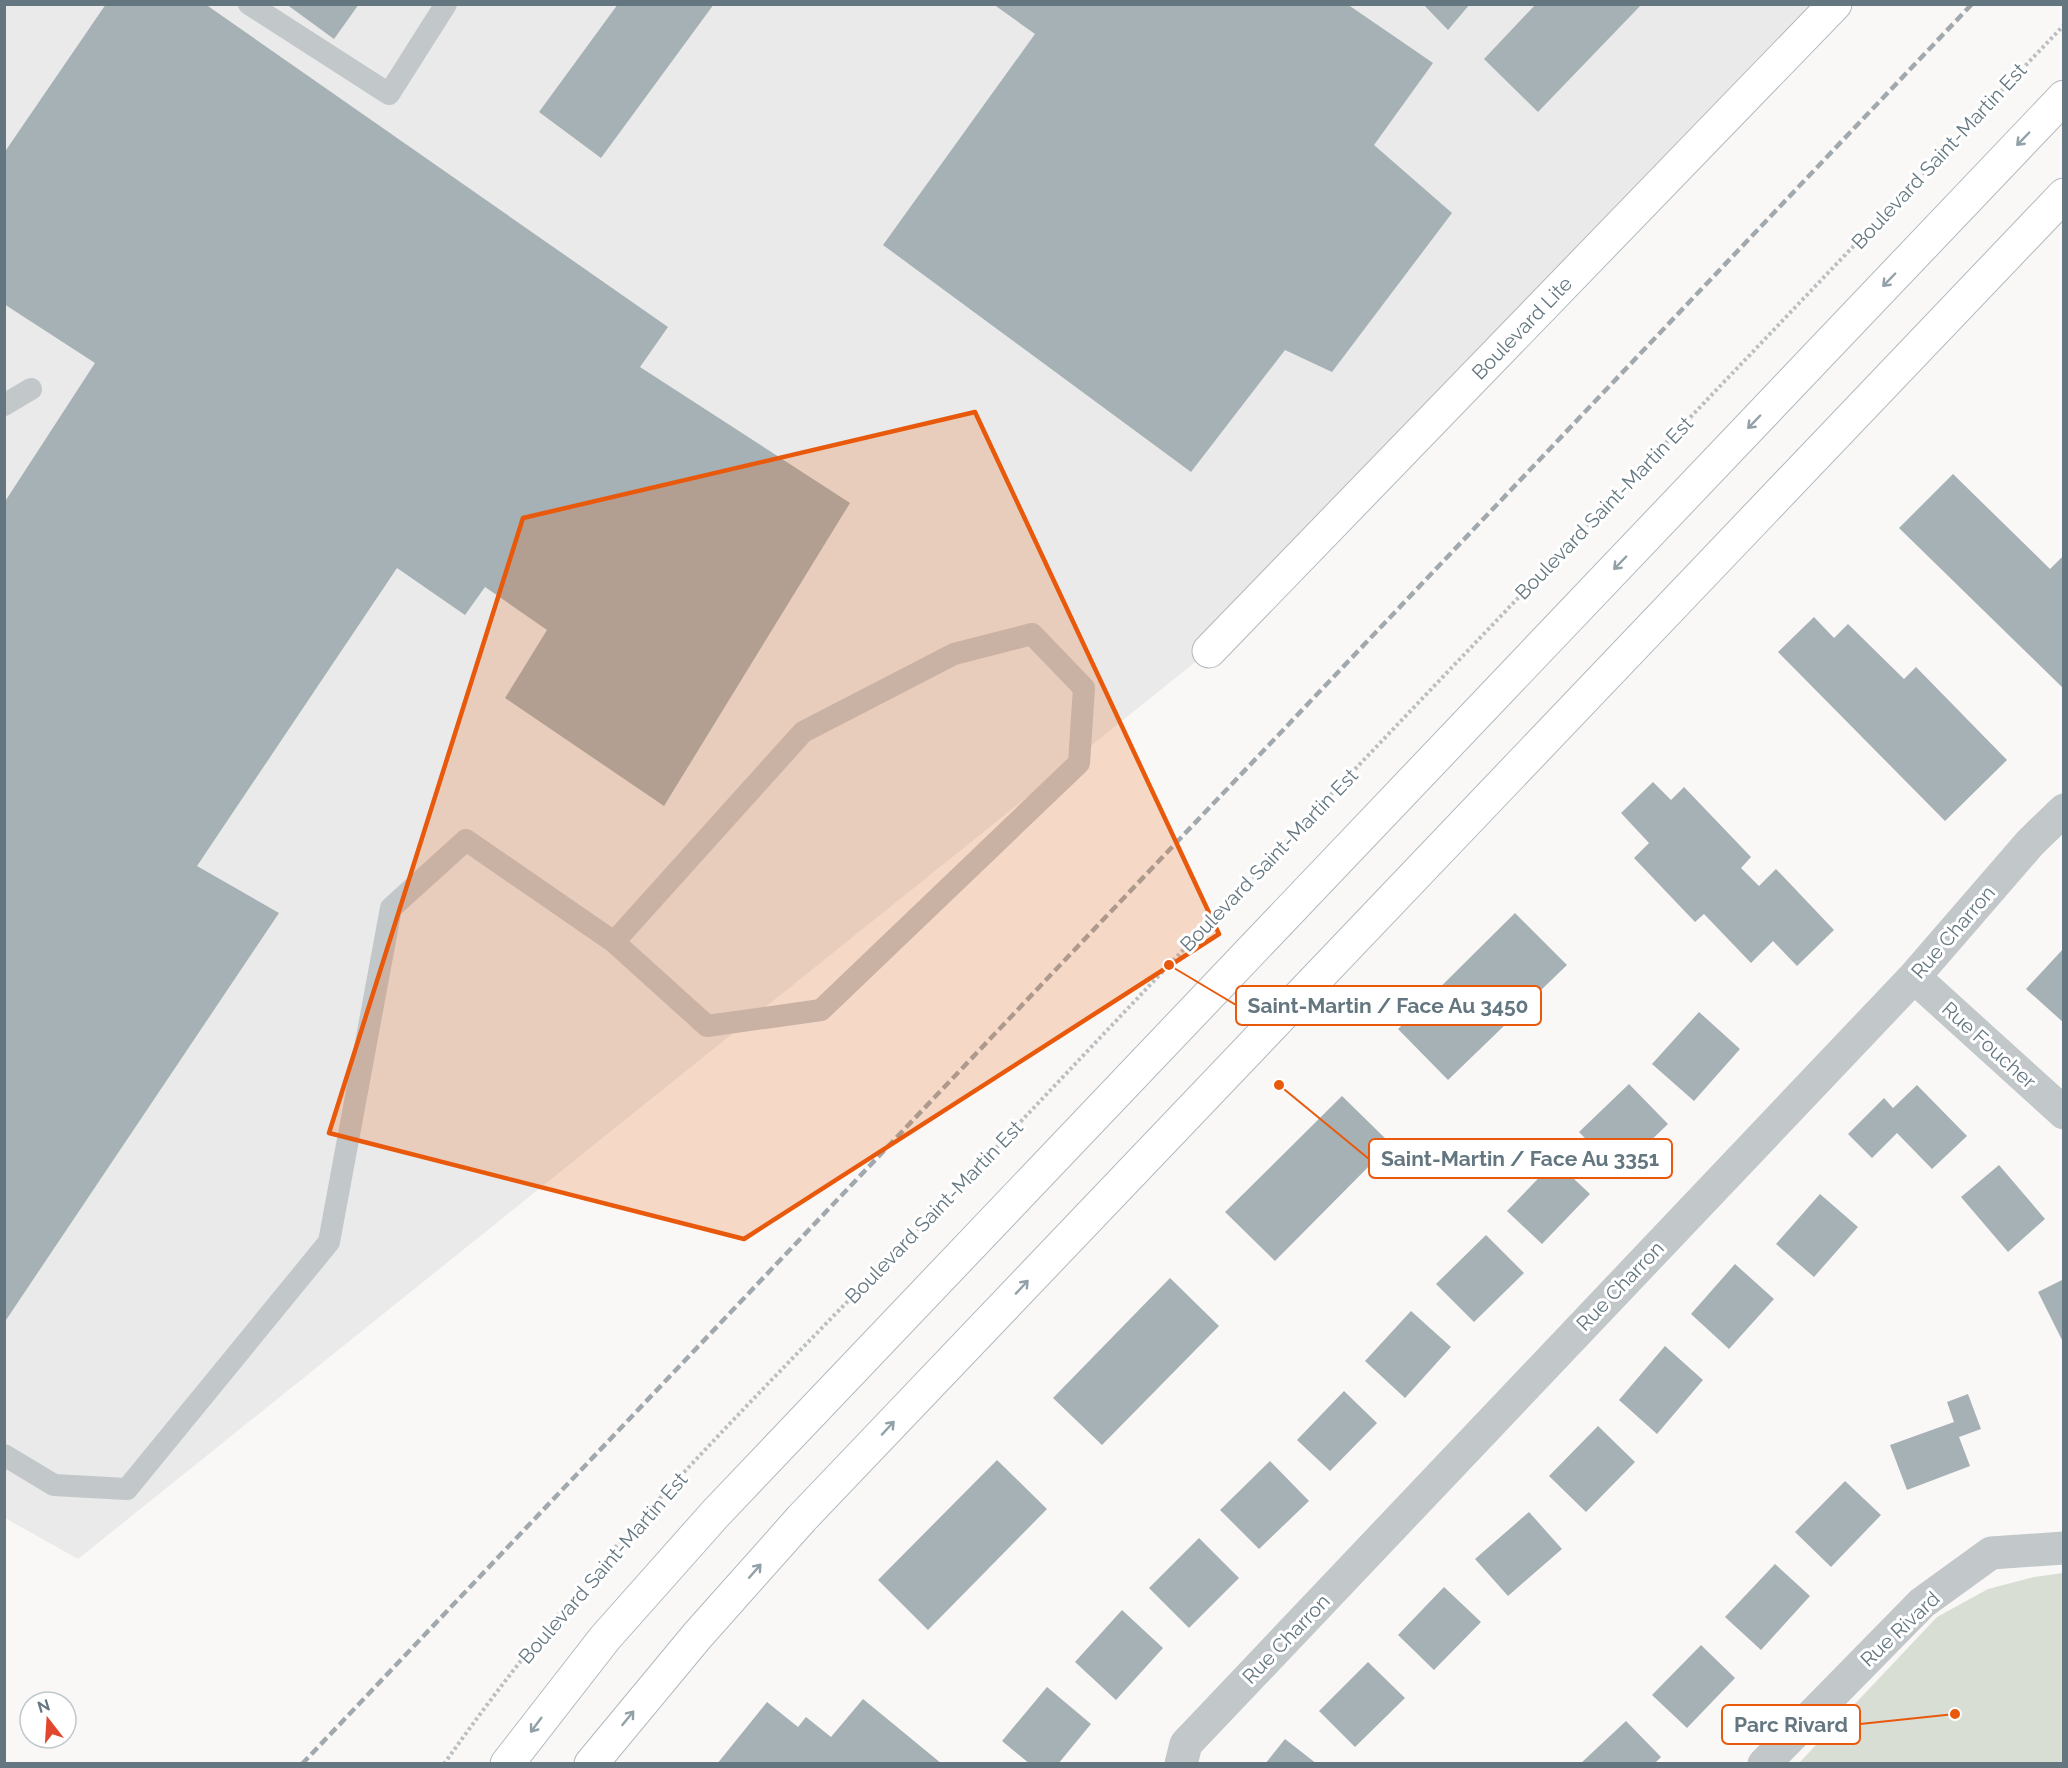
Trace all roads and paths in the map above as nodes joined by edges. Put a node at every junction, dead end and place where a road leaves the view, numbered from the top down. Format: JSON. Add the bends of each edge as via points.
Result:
{"nodes":[{"id":1,"x":249,"y":4,"type":"edge"},
{"id":2,"x":446,"y":4,"type":"edge"},
{"id":3,"x":1835,"y":4,"type":"edge"},
{"id":4,"x":2064,"y":25,"type":"edge"},
{"id":5,"x":2064,"y":97,"type":"edge"},
{"id":6,"x":2064,"y":195,"type":"edge"},
{"id":7,"x":31,"y":389,"type":"dead end"},
{"id":8,"x":4,"y":405,"type":"edge"},
{"id":9,"x":1209,"y":651,"type":"dead end"},
{"id":10,"x":2064,"y":810,"type":"edge"},
{"id":11,"x":614,"y":942,"type":"junction"},
{"id":12,"x":1914,"y":977,"type":"junction"},
{"id":13,"x":2064,"y":1113,"type":"edge"},
{"id":14,"x":4,"y":1455,"type":"edge"},
{"id":15,"x":2064,"y":1548,"type":"edge"},
{"id":16,"x":444,"y":1764,"type":"edge"},
{"id":17,"x":507,"y":1764,"type":"edge"},
{"id":18,"x":591,"y":1764,"type":"edge"},
{"id":19,"x":1181,"y":1764,"type":"edge"},
{"id":20,"x":1764,"y":1764,"type":"edge"}],
"edges":[{"from":1,"to":2,"type":"lane","via":[[389,94]]},
{"from":3,"to":9,"type":"main road","name":"Boulevard Lite"},
{"from":4,"to":16,"type":"path","name":"Boulevard Saint-Martin Est","via":[[676,1481],[536,1642]]},
{"from":5,"to":17,"type":"main road","one_way":true,"via":[[716,1513],[604,1638]]},
{"from":18,"to":6,"type":"main road","one_way":true,"via":[[675,1660],[802,1518]]},
{"from":7,"to":8,"type":"lane"},
{"from":10,"to":12,"type":"street","name":"Rue Charron","via":[[2030,843]]},
{"from":11,"to":11,"type":"lane","via":[[707,1026],[821,1010],[1079,763],[1084,688],[1032,634],[954,654],[803,732]]},
{"from":11,"to":14,"type":"lane","via":[[466,840],[391,908],[329,1242],[128,1489],[54,1485]]},
{"from":12,"to":13,"type":"street","name":"Rue Foucher"},
{"from":12,"to":19,"type":"street","name":"Rue Charron","via":[[1186,1744]]},
{"from":15,"to":20,"type":"street","name":"Rue Rivard","via":[[1991,1554],[1956,1578],[1922,1603]]}]}
